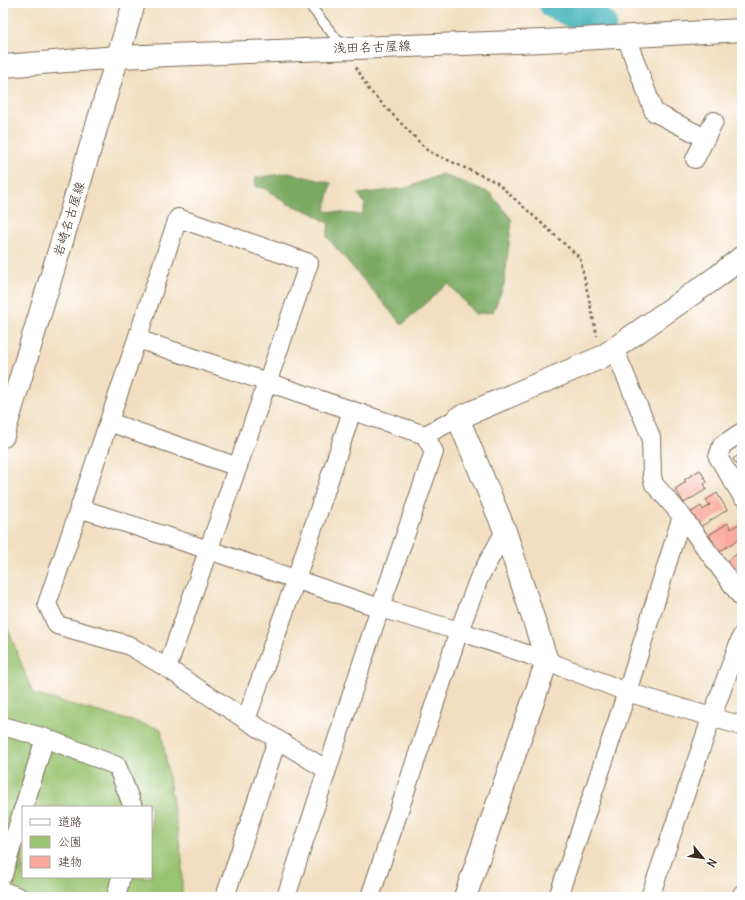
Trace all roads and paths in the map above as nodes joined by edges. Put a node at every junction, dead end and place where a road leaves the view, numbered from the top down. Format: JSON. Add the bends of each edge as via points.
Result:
{"nodes":[{"id":1,"x":134,"y":3,"type":"edge"},
{"id":2,"x":308,"y":3,"type":"edge"},
{"id":3,"x":742,"y":30,"type":"edge"},
{"id":4,"x":626,"y":37,"type":"junction"},
{"id":5,"x":344,"y":48,"type":"junction"},
{"id":6,"x":118,"y":57,"type":"junction"},
{"id":7,"x":3,"y":66,"type":"edge"},
{"id":8,"x":714,"y":121,"type":"dead end"},
{"id":9,"x":705,"y":138,"type":"junction"},
{"id":10,"x":695,"y":159,"type":"dead end"},
{"id":11,"x":742,"y":256,"type":"edge"},
{"id":12,"x":137,"y":339,"type":"junction"},
{"id":13,"x":608,"y":352,"type":"junction"},
{"id":14,"x":268,"y":382,"type":"junction"},
{"id":15,"x":352,"y":411,"type":"junction"},
{"id":16,"x":458,"y":418,"type":"junction"},
{"id":17,"x":108,"y":422,"type":"junction"},
{"id":18,"x":742,"y":432,"type":"edge"},
{"id":19,"x":3,"y":436,"type":"edge"},
{"id":20,"x":424,"y":436,"type":"junction"},
{"id":21,"x":238,"y":467,"type":"junction"},
{"id":22,"x":742,"y":496,"type":"edge"},
{"id":23,"x":79,"y":508,"type":"junction"},
{"id":24,"x":682,"y":516,"type":"junction"},
{"id":25,"x":505,"y":531,"type":"junction"},
{"id":26,"x":209,"y":550,"type":"junction"},
{"id":27,"x":296,"y":579,"type":"junction"},
{"id":28,"x":742,"y":598,"type":"edge"},
{"id":29,"x":380,"y":608,"type":"junction"},
{"id":30,"x":459,"y":631,"type":"junction"},
{"id":31,"x":742,"y":635,"type":"edge"},
{"id":32,"x":547,"y":661,"type":"junction"},
{"id":33,"x":167,"y":668,"type":"junction"},
{"id":34,"x":627,"y":692,"type":"junction"},
{"id":35,"x":712,"y":716,"type":"junction"},
{"id":36,"x":246,"y":720,"type":"junction"},
{"id":37,"x":3,"y":726,"type":"edge"},
{"id":38,"x":742,"y":726,"type":"edge"},
{"id":39,"x":45,"y":738,"type":"junction"},
{"id":40,"x":277,"y":740,"type":"junction"},
{"id":41,"x":327,"y":770,"type":"junction"},
{"id":42,"x":24,"y":806,"type":"edge"},
{"id":43,"x":132,"y":806,"type":"edge"},
{"id":44,"x":22,"y":811,"type":"edge"},
{"id":45,"x":3,"y":875,"type":"edge"},
{"id":46,"x":121,"y":878,"type":"edge"},
{"id":47,"x":3,"y":891,"type":"edge"},
{"id":48,"x":742,"y":894,"type":"edge"},
{"id":49,"x":19,"y":897,"type":"edge"},
{"id":50,"x":116,"y":897,"type":"edge"},
{"id":51,"x":225,"y":897,"type":"edge"},
{"id":52,"x":286,"y":897,"type":"edge"},
{"id":53,"x":370,"y":897,"type":"edge"},
{"id":54,"x":465,"y":897,"type":"edge"},
{"id":55,"x":558,"y":897,"type":"edge"},
{"id":56,"x":650,"y":897,"type":"edge"},
{"id":57,"x":741,"y":897,"type":"edge"}],
"edges":[{"from":1,"to":6,"type":"main road","name":"岩崎名古屋線"},
{"from":2,"to":5,"type":"lane"},
{"from":3,"to":4,"type":"main road","name":"浅田名古屋線"},
{"from":4,"to":5,"type":"main road","name":"浅田名古屋線"},
{"from":4,"to":9,"type":"street","via":[[654,112]]},
{"from":5,"to":6,"type":"main road","name":"浅田名古屋線"},
{"from":5,"to":13,"type":"path","via":[[369,90],[428,150],[496,182],[580,258]]},
{"from":6,"to":7,"type":"main road","name":"浅田名古屋線"},
{"from":6,"to":19,"type":"main road","name":"岩崎名古屋線"},
{"from":8,"to":9,"type":"street"},
{"from":9,"to":10,"type":"street"},
{"from":11,"to":13,"type":"main road","via":[[718,276]]},
{"from":12,"to":14,"type":"street"},
{"from":12,"to":14,"type":"street","via":[[178,218],[309,263]]},
{"from":12,"to":17,"type":"street"},
{"from":13,"to":16,"type":"main road"},
{"from":13,"to":24,"type":"street","via":[[651,437],[654,484]]},
{"from":14,"to":15,"type":"street"},
{"from":14,"to":21,"type":"street"},
{"from":15,"to":20,"type":"street"},
{"from":15,"to":27,"type":"street"},
{"from":16,"to":20,"type":"street"},
{"from":16,"to":25,"type":"main road"},
{"from":17,"to":21,"type":"street"},
{"from":17,"to":23,"type":"street"},
{"from":18,"to":22,"type":"street","via":[[722,445],[718,457]]},
{"from":20,"to":29,"type":"street","via":[[434,452]]},
{"from":21,"to":26,"type":"street"},
{"from":23,"to":26,"type":"street"},
{"from":23,"to":33,"type":"street","via":[[47,604],[57,625],[128,646]]},
{"from":24,"to":28,"type":"street"},
{"from":24,"to":34,"type":"street"},
{"from":25,"to":30,"type":"street","via":[[479,578]]},
{"from":25,"to":32,"type":"main road"},
{"from":26,"to":27,"type":"street"},
{"from":26,"to":33,"type":"street"},
{"from":27,"to":29,"type":"street"},
{"from":27,"to":36,"type":"street"},
{"from":29,"to":30,"type":"street"},
{"from":29,"to":41,"type":"street"},
{"from":30,"to":32,"type":"street"},
{"from":30,"to":53,"type":"street"},
{"from":31,"to":35,"type":"street"},
{"from":32,"to":34,"type":"street"},
{"from":32,"to":54,"type":"main road"},
{"from":33,"to":36,"type":"street"},
{"from":34,"to":35,"type":"street"},
{"from":34,"to":55,"type":"street"},
{"from":35,"to":38,"type":"street"},
{"from":35,"to":56,"type":"street"},
{"from":36,"to":40,"type":"street"},
{"from":37,"to":39,"type":"street"},
{"from":39,"to":42,"type":"street"},
{"from":39,"to":43,"type":"street","via":[[117,766]]},
{"from":40,"to":41,"type":"street"},
{"from":40,"to":51,"type":"street"},
{"from":41,"to":52,"type":"street"},
{"from":44,"to":45,"type":"street"},
{"from":46,"to":50,"type":"street"},
{"from":47,"to":49,"type":"street"},
{"from":48,"to":57,"type":"street"}]}
